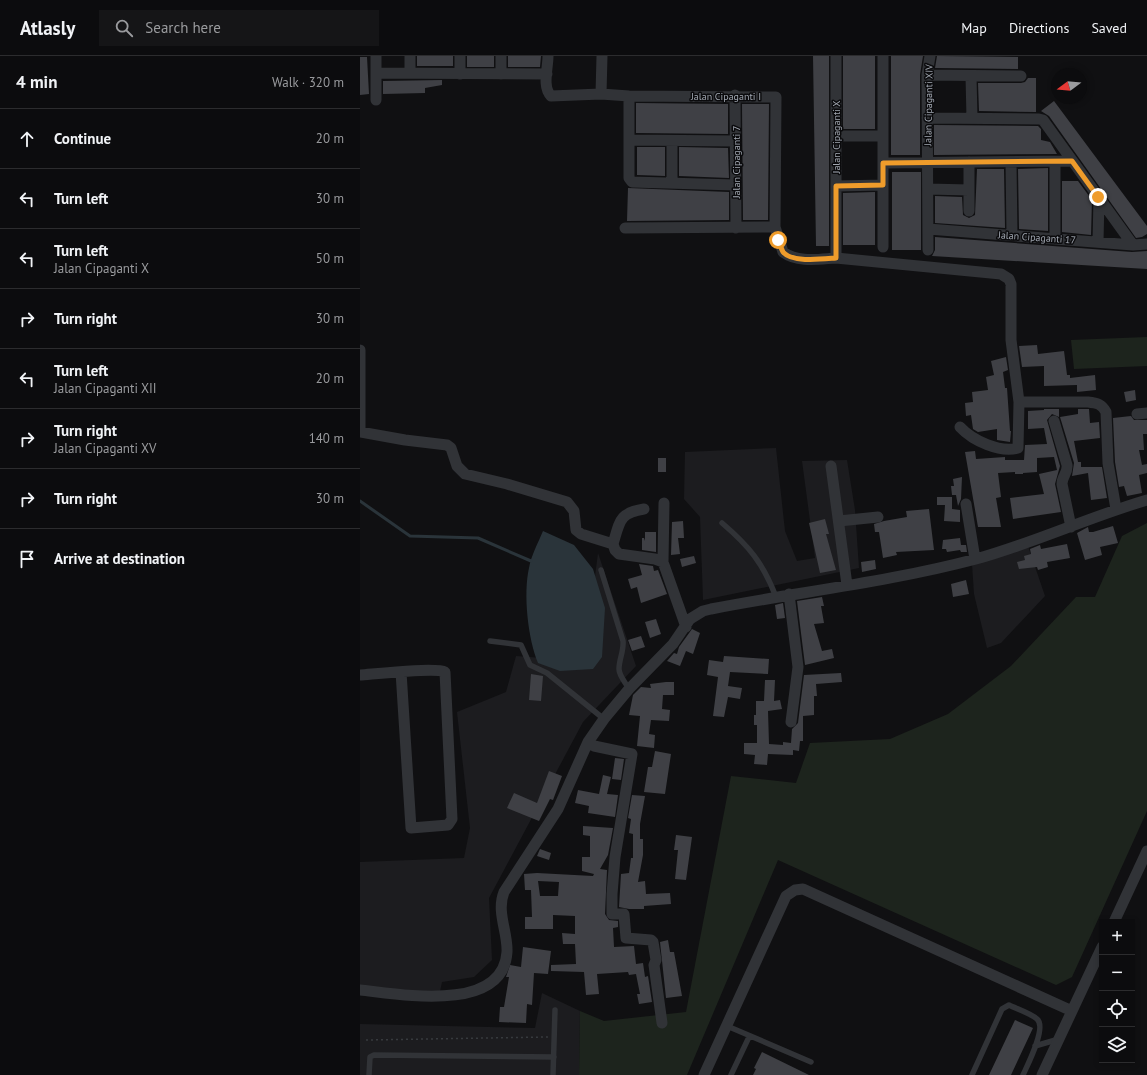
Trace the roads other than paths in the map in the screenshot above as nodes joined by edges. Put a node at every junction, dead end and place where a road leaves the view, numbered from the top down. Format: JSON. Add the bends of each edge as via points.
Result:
{"nodes":[{"id":1,"x":376,"y":56,"type":"edge"},
{"id":2,"x":410,"y":56,"type":"edge"},
{"id":3,"x":460,"y":56,"type":"edge"},
{"id":4,"x":501,"y":56,"type":"edge"},
{"id":5,"x":548,"y":56,"type":"edge"},
{"id":6,"x":602,"y":56,"type":"edge"},
{"id":7,"x":836,"y":56,"type":"edge"},
{"id":8,"x":883,"y":56,"type":"edge"},
{"id":9,"x":930,"y":56,"type":"edge"},
{"id":10,"x":376,"y":73,"type":"junction"},
{"id":11,"x":410,"y":73,"type":"junction"},
{"id":12,"x":460,"y":74,"type":"junction"},
{"id":13,"x":501,"y":74,"type":"junction"},
{"id":14,"x":547,"y":74,"type":"junction"},
{"id":15,"x":927,"y":75,"type":"junction"},
{"id":16,"x":971,"y":76,"type":"junction"},
{"id":17,"x":1021,"y":76,"type":"dead end"},
{"id":18,"x":601,"y":94,"type":"junction"},
{"id":19,"x":735,"y":95,"type":"junction"},
{"id":20,"x":629,"y":96,"type":"junction"},
{"id":21,"x":376,"y":100,"type":"dead end"},
{"id":22,"x":927,"y":118,"type":"junction"},
{"id":23,"x":972,"y":118,"type":"junction"},
{"id":24,"x":836,"y":136,"type":"junction"},
{"id":25,"x":883,"y":136,"type":"junction"},
{"id":26,"x":630,"y":140,"type":"junction"},
{"id":27,"x":672,"y":141,"type":"junction"},
{"id":28,"x":735,"y":141,"type":"junction"},
{"id":29,"x":1072,"y":161,"type":"junction"},
{"id":30,"x":969,"y":162,"type":"junction"},
{"id":31,"x":1011,"y":162,"type":"junction"},
{"id":32,"x":1054,"y":162,"type":"junction"},
{"id":33,"x":883,"y":163,"type":"junction"},
{"id":34,"x":928,"y":163,"type":"junction"},
{"id":35,"x":672,"y":183,"type":"junction"},
{"id":36,"x":735,"y":184,"type":"junction"},
{"id":37,"x":883,"y":185,"type":"junction"},
{"id":38,"x":836,"y":186,"type":"junction"},
{"id":39,"x":928,"y":189,"type":"junction"},
{"id":40,"x":969,"y":190,"type":"junction"},
{"id":41,"x":1098,"y":197,"type":"junction"},
{"id":42,"x":969,"y":211,"type":"dead end"},
{"id":43,"x":776,"y":227,"type":"junction"},
{"id":44,"x":625,"y":228,"type":"dead end"},
{"id":45,"x":736,"y":228,"type":"junction"},
{"id":46,"x":928,"y":229,"type":"junction"},
{"id":47,"x":1012,"y":235,"type":"junction"},
{"id":48,"x":1055,"y":239,"type":"junction"},
{"id":49,"x":1098,"y":242,"type":"junction"},
{"id":50,"x":1147,"y":244,"type":"edge"},
{"id":51,"x":1133,"y":245,"type":"junction"},
{"id":52,"x":883,"y":247,"type":"dead end"},
{"id":53,"x":928,"y":250,"type":"dead end"},
{"id":54,"x":836,"y":258,"type":"junction"},
{"id":55,"x":360,"y":350,"type":"edge"},
{"id":56,"x":1019,"y":402,"type":"junction"},
{"id":57,"x":1054,"y":421,"type":"dead end"},
{"id":58,"x":960,"y":427,"type":"dead end"},
{"id":59,"x":360,"y":432,"type":"edge"},
{"id":60,"x":830,"y":466,"type":"dead end"},
{"id":61,"x":1147,"y":500,"type":"edge"},
{"id":62,"x":664,"y":503,"type":"dead end"},
{"id":63,"x":966,"y":504,"type":"dead end"},
{"id":64,"x":644,"y":509,"type":"dead end"},
{"id":65,"x":1116,"y":509,"type":"junction"},
{"id":66,"x":878,"y":517,"type":"dead end"},
{"id":67,"x":839,"y":521,"type":"junction"},
{"id":68,"x":722,"y":523,"type":"dead end"},
{"id":69,"x":1071,"y":527,"type":"junction"},
{"id":70,"x":613,"y":544,"type":"junction"},
{"id":71,"x":975,"y":559,"type":"junction"},
{"id":72,"x":663,"y":562,"type":"junction"},
{"id":73,"x":601,"y":570,"type":"dead end"},
{"id":74,"x":847,"y":585,"type":"junction"},
{"id":75,"x":789,"y":594,"type":"junction"},
{"id":76,"x":776,"y":597,"type":"junction"},
{"id":77,"x":686,"y":627,"type":"junction"},
{"id":78,"x":490,"y":641,"type":"dead end"},
{"id":79,"x":400,"y":672,"type":"junction"},
{"id":80,"x":360,"y":675,"type":"edge"},
{"id":81,"x":629,"y":689,"type":"junction"},
{"id":82,"x":604,"y":719,"type":"junction"},
{"id":83,"x":791,"y":722,"type":"dead end"},
{"id":84,"x":588,"y":742,"type":"junction"},
{"id":85,"x":1147,"y":851,"type":"edge"},
{"id":86,"x":1115,"y":919,"type":"edge"},
{"id":87,"x":1099,"y":953,"type":"edge"},
{"id":88,"x":360,"y":990,"type":"edge"},
{"id":89,"x":556,"y":1010,"type":"dead end"},
{"id":90,"x":1072,"y":1011,"type":"junction"},
{"id":91,"x":662,"y":1023,"type":"dead end"},
{"id":92,"x":727,"y":1026,"type":"junction"},
{"id":93,"x":748,"y":1037,"type":"junction"},
{"id":94,"x":1059,"y":1039,"type":"junction"},
{"id":95,"x":1035,"y":1046,"type":"junction"},
{"id":96,"x":554,"y":1057,"type":"junction"},
{"id":97,"x":811,"y":1062,"type":"dead end"},
{"id":98,"x":369,"y":1075,"type":"edge"},
{"id":99,"x":553,"y":1075,"type":"edge"},
{"id":100,"x":704,"y":1075,"type":"edge"},
{"id":101,"x":731,"y":1075,"type":"edge"},
{"id":102,"x":972,"y":1075,"type":"edge"},
{"id":103,"x":1023,"y":1075,"type":"edge"},
{"id":104,"x":1042,"y":1075,"type":"edge"}],
"edges":[{"from":1,"to":10,"type":"street"},
{"from":2,"to":11,"type":"street"},
{"from":3,"to":12,"type":"street"},
{"from":4,"to":13,"type":"street"},
{"from":5,"to":14,"type":"street"},
{"from":6,"to":18,"type":"street"},
{"from":7,"to":24,"type":"street","name":"Jalan Cipaganti X"},
{"from":8,"to":25,"type":"street"},
{"from":9,"to":15,"type":"street","name":"Jalan Cipaganti XIV"},
{"from":10,"to":11,"type":"street"},
{"from":10,"to":21,"type":"street"},
{"from":11,"to":12,"type":"street"},
{"from":12,"to":13,"type":"street"},
{"from":13,"to":14,"type":"street"},
{"from":14,"to":18,"type":"street","name":"Jalan Cipaganti I","via":[[547,92],[551,96]]},
{"from":15,"to":16,"type":"street"},
{"from":15,"to":22,"type":"street","name":"Jalan Cipaganti XIV"},
{"from":16,"to":17,"type":"street"},
{"from":16,"to":23,"type":"street"},
{"from":18,"to":20,"type":"street","name":"Jalan Cipaganti I"},
{"from":19,"to":20,"type":"street","name":"Jalan Cipaganti I"},
{"from":19,"to":28,"type":"street","name":"Jalan Cipaganti 7"},
{"from":19,"to":43,"type":"street","name":"Jalan Cipaganti I","via":[[776,97]]},
{"from":20,"to":26,"type":"street"},
{"from":22,"to":23,"type":"street"},
{"from":22,"to":34,"type":"street","name":"Jalan Cipaganti XIV"},
{"from":23,"to":29,"type":"street","via":[[1043,120]]},
{"from":24,"to":25,"type":"street"},
{"from":24,"to":38,"type":"street","name":"Jalan Cipaganti X"},
{"from":25,"to":33,"type":"street"},
{"from":26,"to":27,"type":"street"},
{"from":26,"to":35,"type":"street","via":[[630,180]]},
{"from":27,"to":28,"type":"street"},
{"from":27,"to":35,"type":"street"},
{"from":28,"to":36,"type":"street","name":"Jalan Cipaganti 7"},
{"from":29,"to":32,"type":"street"},
{"from":29,"to":41,"type":"street"},
{"from":30,"to":31,"type":"street"},
{"from":30,"to":34,"type":"street"},
{"from":30,"to":40,"type":"street"},
{"from":31,"to":32,"type":"street"},
{"from":31,"to":47,"type":"street"},
{"from":32,"to":48,"type":"street"},
{"from":33,"to":34,"type":"street"},
{"from":33,"to":37,"type":"street"},
{"from":34,"to":39,"type":"street","name":"Jalan Cipaganti XIV"},
{"from":35,"to":36,"type":"street"},
{"from":36,"to":45,"type":"street","name":"Jalan Cipaganti 7"},
{"from":37,"to":38,"type":"street"},
{"from":37,"to":52,"type":"street"},
{"from":38,"to":54,"type":"street","name":"Jalan Cipaganti X"},
{"from":39,"to":40,"type":"street"},
{"from":39,"to":46,"type":"street","name":"Jalan Cipaganti XIV"},
{"from":40,"to":42,"type":"street"},
{"from":41,"to":49,"type":"street"},
{"from":41,"to":51,"type":"street"},
{"from":43,"to":45,"type":"street"},
{"from":43,"to":54,"type":"street","via":[[781,247],[786,254],[804,259]]},
{"from":44,"to":45,"type":"street"},
{"from":46,"to":47,"type":"street","name":"Jalan Cipaganti 17"},
{"from":46,"to":53,"type":"street","name":"Jalan Cipaganti XIV"},
{"from":47,"to":48,"type":"street","name":"Jalan Cipaganti 17"},
{"from":48,"to":49,"type":"street","name":"Jalan Cipaganti 17"},
{"from":49,"to":51,"type":"street","name":"Jalan Cipaganti 17"},
{"from":50,"to":51,"type":"street","name":"Jalan Cipaganti 17"},
{"from":54,"to":56,"type":"street","via":[[1001,274],[1009,278],[1011,340]]},
{"from":55,"to":59,"type":"street"},
{"from":56,"to":58,"type":"street","via":[[1017,448],[991,446],[975,439]]},
{"from":56,"to":65,"type":"street","via":[[1088,402],[1103,407],[1106,412],[1108,463]]},
{"from":57,"to":69,"type":"street","via":[[1067,465],[1062,484]]},
{"from":59,"to":70,"type":"street","via":[[447,445],[451,448],[457,466],[465,474],[567,502],[574,511],[576,530]]},
{"from":60,"to":67,"type":"street"},
{"from":61,"to":65,"type":"street"},
{"from":62,"to":72,"type":"street"},
{"from":63,"to":71,"type":"street"},
{"from":64,"to":70,"type":"street","via":[[625,514]]},
{"from":65,"to":69,"type":"street"},
{"from":66,"to":67,"type":"street"},
{"from":67,"to":74,"type":"street"},
{"from":68,"to":76,"type":"lane","via":[[752,551],[763,567]]},
{"from":69,"to":71,"type":"street"},
{"from":70,"to":72,"type":"street","via":[[619,554]]},
{"from":71,"to":74,"type":"street"},
{"from":72,"to":77,"type":"street"},
{"from":73,"to":81,"type":"lane","via":[[623,640],[624,649],[619,669]]},
{"from":74,"to":75,"type":"street"},
{"from":75,"to":76,"type":"street"},
{"from":75,"to":83,"type":"street","via":[[798,667]]},
{"from":76,"to":77,"type":"street","via":[[703,611],[690,619]]},
{"from":77,"to":81,"type":"street","via":[[662,657]]},
{"from":78,"to":82,"type":"lane","via":[[521,645],[529,664],[547,673]]},
{"from":79,"to":79,"type":"street","via":[[411,828],[448,825],[452,819],[446,676],[443,671]]},
{"from":79,"to":80,"type":"street"},
{"from":81,"to":82,"type":"street"},
{"from":82,"to":84,"type":"street"},
{"from":84,"to":88,"type":"street","via":[[558,809],[504,892],[501,903],[507,953],[504,965],[494,980],[486,986],[465,992],[430,998]]},
{"from":84,"to":91,"type":"street","via":[[594,746],[632,754],[614,870],[612,914],[624,914],[626,938],[653,942]]},
{"from":85,"to":86,"type":"street"},
{"from":87,"to":90,"type":"street"},
{"from":89,"to":96,"type":"lane"},
{"from":90,"to":92,"type":"street","via":[[799,889],[786,896]]},
{"from":90,"to":94,"type":"street"},
{"from":92,"to":93,"type":"lane"},
{"from":92,"to":100,"type":"street"},
{"from":93,"to":97,"type":"lane"},
{"from":93,"to":101,"type":"lane"},
{"from":94,"to":95,"type":"lane"},
{"from":94,"to":104,"type":"street"},
{"from":95,"to":102,"type":"lane","via":[[1041,1028],[1040,1023],[1037,1019],[1008,1005],[1002,1009]]},
{"from":95,"to":103,"type":"lane"},
{"from":96,"to":98,"type":"lane","via":[[374,1055],[370,1057]]},
{"from":96,"to":99,"type":"lane"}]}
